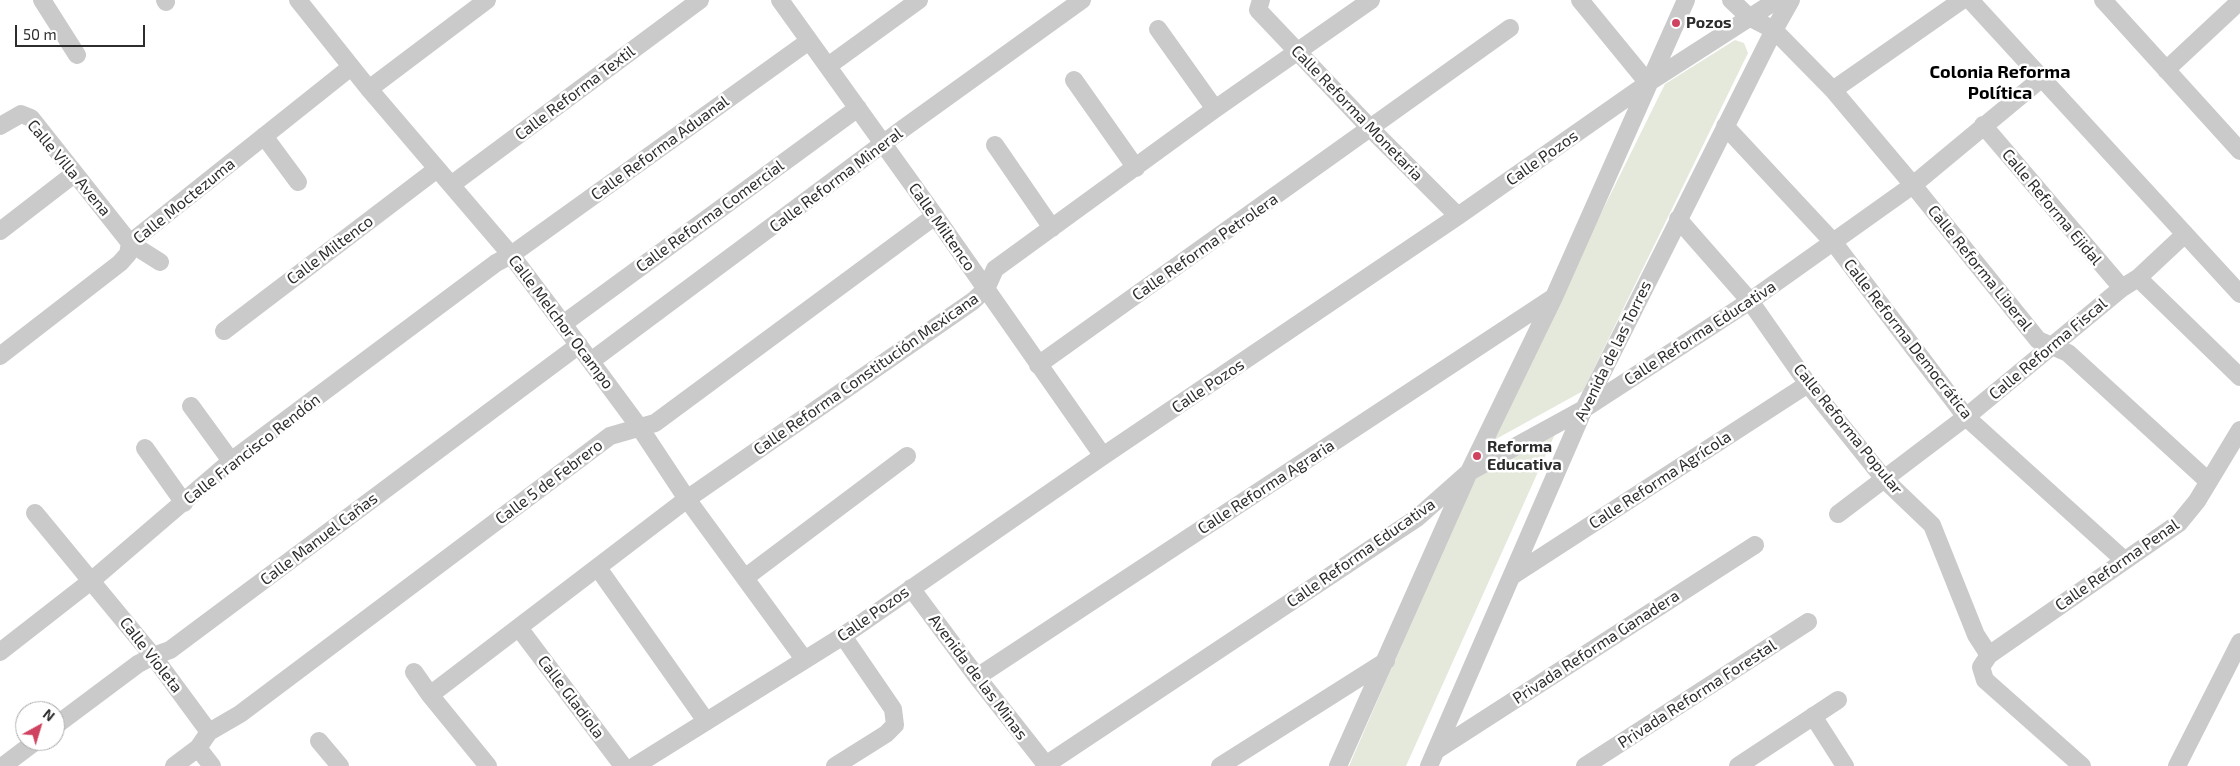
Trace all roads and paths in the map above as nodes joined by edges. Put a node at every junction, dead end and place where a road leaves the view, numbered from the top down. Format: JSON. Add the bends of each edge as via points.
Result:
{"nodes":[{"id":1,"x":42,"y":0,"type":"edge"},
{"id":2,"x":298,"y":0,"type":"edge"},
{"id":3,"x":487,"y":0,"type":"edge"},
{"id":4,"x":700,"y":0,"type":"edge"},
{"id":5,"x":780,"y":0,"type":"edge"},
{"id":6,"x":1082,"y":0,"type":"edge"},
{"id":7,"x":1371,"y":0,"type":"edge"},
{"id":8,"x":1580,"y":0,"type":"edge"},
{"id":9,"x":1686,"y":0,"type":"edge"},
{"id":10,"x":1731,"y":0,"type":"edge"},
{"id":11,"x":1777,"y":0,"type":"edge"},
{"id":12,"x":1791,"y":0,"type":"edge"},
{"id":13,"x":1962,"y":0,"type":"edge"},
{"id":14,"x":1970,"y":0,"type":"edge"},
{"id":15,"x":2103,"y":0,"type":"edge"},
{"id":16,"x":914,"y":1,"type":"edge"},
{"id":17,"x":2240,"y":1,"type":"edge"},
{"id":18,"x":1259,"y":5,"type":"edge"},
{"id":19,"x":1749,"y":17,"type":"junction"},
{"id":20,"x":1510,"y":28,"type":"dead end"},
{"id":21,"x":1158,"y":29,"type":"dead end"},
{"id":22,"x":1774,"y":30,"type":"junction"},
{"id":23,"x":809,"y":41,"type":"junction"},
{"id":24,"x":1298,"y":53,"type":"junction"},
{"id":25,"x":77,"y":56,"type":"dead end"},
{"id":26,"x":828,"y":66,"type":"junction"},
{"id":27,"x":351,"y":67,"type":"junction"},
{"id":28,"x":2166,"y":70,"type":"junction"},
{"id":29,"x":2042,"y":78,"type":"junction"},
{"id":30,"x":1074,"y":80,"type":"dead end"},
{"id":31,"x":1648,"y":84,"type":"junction"},
{"id":32,"x":369,"y":89,"type":"junction"},
{"id":33,"x":1833,"y":90,"type":"junction"},
{"id":34,"x":858,"y":108,"type":"junction"},
{"id":35,"x":1215,"y":109,"type":"junction"},
{"id":36,"x":1983,"y":125,"type":"junction"},
{"id":37,"x":0,"y":126,"type":"edge"},
{"id":38,"x":1725,"y":126,"type":"junction"},
{"id":39,"x":1371,"y":129,"type":"junction"},
{"id":40,"x":264,"y":136,"type":"junction"},
{"id":41,"x":884,"y":145,"type":"junction"},
{"id":42,"x":995,"y":145,"type":"dead end"},
{"id":43,"x":2240,"y":151,"type":"edge"},
{"id":44,"x":1136,"y":168,"type":"junction"},
{"id":45,"x":437,"y":169,"type":"junction"},
{"id":46,"x":74,"y":174,"type":"junction"},
{"id":47,"x":298,"y":182,"type":"dead end"},
{"id":48,"x":451,"y":185,"type":"junction"},
{"id":49,"x":1913,"y":185,"type":"junction"},
{"id":50,"x":935,"y":216,"type":"junction"},
{"id":51,"x":1458,"y":216,"type":"junction"},
{"id":52,"x":1678,"y":219,"type":"junction"},
{"id":53,"x":1052,"y":228,"type":"junction"},
{"id":54,"x":0,"y":230,"type":"edge"},
{"id":55,"x":2184,"y":234,"type":"junction"},
{"id":56,"x":1834,"y":242,"type":"junction"},
{"id":57,"x":130,"y":244,"type":"junction"},
{"id":58,"x":510,"y":255,"type":"junction"},
{"id":59,"x":160,"y":262,"type":"dead end"},
{"id":60,"x":2138,"y":278,"type":"junction"},
{"id":61,"x":2122,"y":288,"type":"junction"},
{"id":62,"x":986,"y":289,"type":"junction"},
{"id":63,"x":2240,"y":294,"type":"edge"},
{"id":64,"x":1554,"y":297,"type":"junction"},
{"id":65,"x":1750,"y":301,"type":"junction"},
{"id":66,"x":563,"y":324,"type":"junction"},
{"id":67,"x":224,"y":331,"type":"dead end"},
{"id":68,"x":579,"y":345,"type":"junction"},
{"id":69,"x":2050,"y":347,"type":"junction"},
{"id":70,"x":0,"y":356,"type":"edge"},
{"id":71,"x":592,"y":361,"type":"junction"},
{"id":72,"x":1038,"y":364,"type":"junction"},
{"id":73,"x":2239,"y":371,"type":"edge"},
{"id":74,"x":1808,"y":384,"type":"junction"},
{"id":75,"x":191,"y":406,"type":"dead end"},
{"id":76,"x":1584,"y":409,"type":"junction"},
{"id":77,"x":1966,"y":417,"type":"junction"},
{"id":78,"x":640,"y":428,"type":"junction"},
{"id":79,"x":2240,"y":430,"type":"edge"},
{"id":80,"x":145,"y":448,"type":"dead end"},
{"id":81,"x":907,"y":456,"type":"dead end"},
{"id":82,"x":1102,"y":456,"type":"junction"},
{"id":83,"x":231,"y":462,"type":"junction"},
{"id":84,"x":1469,"y":472,"type":"junction"},
{"id":85,"x":1885,"y":480,"type":"junction"},
{"id":86,"x":2208,"y":480,"type":"junction"},
{"id":87,"x":686,"y":499,"type":"junction"},
{"id":88,"x":184,"y":503,"type":"junction"},
{"id":89,"x":35,"y":513,"type":"dead end"},
{"id":90,"x":1838,"y":514,"type":"dead end"},
{"id":91,"x":1755,"y":545,"type":"dead end"},
{"id":92,"x":2124,"y":560,"type":"junction"},
{"id":93,"x":598,"y":568,"type":"junction"},
{"id":94,"x":1512,"y":576,"type":"junction"},
{"id":95,"x":746,"y":577,"type":"junction"},
{"id":96,"x":91,"y":581,"type":"junction"},
{"id":97,"x":911,"y":588,"type":"junction"},
{"id":98,"x":1808,"y":622,"type":"dead end"},
{"id":99,"x":519,"y":628,"type":"junction"},
{"id":100,"x":843,"y":636,"type":"junction"},
{"id":101,"x":2239,"y":646,"type":"edge"},
{"id":102,"x":0,"y":652,"type":"edge"},
{"id":103,"x":1989,"y":655,"type":"junction"},
{"id":104,"x":153,"y":656,"type":"junction"},
{"id":105,"x":804,"y":659,"type":"junction"},
{"id":106,"x":1386,"y":661,"type":"junction"},
{"id":107,"x":414,"y":672,"type":"dead end"},
{"id":108,"x":977,"y":678,"type":"junction"},
{"id":109,"x":430,"y":695,"type":"junction"},
{"id":110,"x":1838,"y":700,"type":"dead end"},
{"id":111,"x":1813,"y":716,"type":"junction"},
{"id":112,"x":65,"y":719,"type":"edge"},
{"id":113,"x":706,"y":721,"type":"junction"},
{"id":114,"x":210,"y":732,"type":"junction"},
{"id":115,"x":319,"y":741,"type":"dead end"},
{"id":116,"x":198,"y":748,"type":"junction"},
{"id":117,"x":1437,"y":750,"type":"junction"},
{"id":118,"x":22,"y":751,"type":"edge"},
{"id":119,"x":2,"y":766,"type":"edge"},
{"id":120,"x":174,"y":766,"type":"edge"},
{"id":121,"x":212,"y":766,"type":"edge"},
{"id":122,"x":340,"y":766,"type":"edge"},
{"id":123,"x":488,"y":766,"type":"edge"},
{"id":124,"x":623,"y":766,"type":"edge"},
{"id":125,"x":635,"y":766,"type":"edge"},
{"id":126,"x":835,"y":766,"type":"edge"},
{"id":127,"x":1046,"y":766,"type":"edge"},
{"id":128,"x":1220,"y":766,"type":"edge"},
{"id":129,"x":1338,"y":766,"type":"edge"},
{"id":130,"x":1429,"y":766,"type":"edge"},
{"id":131,"x":1585,"y":766,"type":"edge"},
{"id":132,"x":1738,"y":766,"type":"edge"},
{"id":133,"x":1845,"y":766,"type":"edge"},
{"id":134,"x":2082,"y":766,"type":"edge"},
{"id":135,"x":2177,"y":766,"type":"edge"}],
"edges":[{"from":1,"to":25,"type":"street"},
{"from":2,"to":27,"type":"street","name":"Calle Melchor Ocampo"},
{"from":3,"to":32,"type":"street"},
{"from":4,"to":48,"type":"street","name":"Calle Reforma Textil"},
{"from":5,"to":23,"type":"street","name":"Calle Miltenco"},
{"from":6,"to":41,"type":"street","name":"Calle Reforma Mineral"},
{"from":7,"to":24,"type":"street","name":"Calle Reforma Constitución Mexicana"},
{"from":8,"to":31,"type":"street"},
{"from":9,"to":31,"type":"street"},
{"from":10,"to":19,"type":"street","name":"Calle Reforma Liberal"},
{"from":11,"to":19,"type":"street","name":"Calle Pozos"},
{"from":12,"to":22,"type":"street","name":"Avenida de las Torres"},
{"from":13,"to":33,"type":"street"},
{"from":14,"to":29,"type":"street"},
{"from":15,"to":28,"type":"street"},
{"from":16,"to":26,"type":"street"},
{"from":17,"to":28,"type":"street"},
{"from":18,"to":24,"type":"street","name":"Calle Reforma Monetaria"},
{"from":19,"to":22,"type":"street","name":"Calle Reforma Liberal"},
{"from":19,"to":31,"type":"street","name":"Calle Pozos"},
{"from":20,"to":39,"type":"street","name":"Calle Reforma Petrolera"},
{"from":21,"to":35,"type":"street"},
{"from":22,"to":33,"type":"street","name":"Calle Reforma Liberal"},
{"from":22,"to":38,"type":"street","name":"Avenida de las Torres"},
{"from":23,"to":26,"type":"street","name":"Calle Miltenco"},
{"from":23,"to":58,"type":"street","name":"Calle Reforma Aduanal"},
{"from":24,"to":35,"type":"street","name":"Calle Reforma Constitución Mexicana"},
{"from":24,"to":39,"type":"street","name":"Calle Reforma Monetaria"},
{"from":26,"to":34,"type":"street","name":"Calle Miltenco"},
{"from":27,"to":32,"type":"street","name":"Calle Melchor Ocampo"},
{"from":27,"to":40,"type":"street","name":"Calle Moctezuma"},
{"from":28,"to":43,"type":"street"},
{"from":29,"to":36,"type":"street","name":"Calle Reforma Educativa"},
{"from":29,"to":55,"type":"street"},
{"from":30,"to":44,"type":"street"},
{"from":31,"to":51,"type":"street","name":"Calle Pozos"},
{"from":31,"to":64,"type":"street"},
{"from":32,"to":45,"type":"street","name":"Calle Melchor Ocampo"},
{"from":33,"to":49,"type":"street","name":"Calle Reforma Liberal"},
{"from":34,"to":41,"type":"street","name":"Calle Miltenco"},
{"from":34,"to":66,"type":"street","name":"Calle Reforma Comercial"},
{"from":35,"to":44,"type":"street","name":"Calle Reforma Constitución Mexicana"},
{"from":36,"to":49,"type":"street","name":"Calle Reforma Educativa"},
{"from":36,"to":61,"type":"street","name":"Calle Reforma Ejidal"},
{"from":37,"to":46,"type":"street","name":"Calle Villa Avena","via":[[21,114],[31,118]]},
{"from":38,"to":52,"type":"street","name":"Avenida de las Torres"},
{"from":38,"to":56,"type":"street","name":"Calle Reforma Democrática"},
{"from":39,"to":51,"type":"street","name":"Calle Reforma Monetaria"},
{"from":39,"to":72,"type":"street","name":"Calle Reforma Petrolera"},
{"from":40,"to":47,"type":"street"},
{"from":40,"to":57,"type":"street","name":"Calle Moctezuma"},
{"from":41,"to":50,"type":"street","name":"Calle Miltenco"},
{"from":41,"to":71,"type":"street","name":"Calle Reforma Mineral"},
{"from":42,"to":53,"type":"street"},
{"from":44,"to":53,"type":"street","name":"Calle Reforma Constitución Mexicana"},
{"from":45,"to":48,"type":"street","name":"Calle Melchor Ocampo"},
{"from":45,"to":67,"type":"street","name":"Calle Miltenco"},
{"from":46,"to":54,"type":"street"},
{"from":46,"to":57,"type":"street","name":"Calle Villa Avena"},
{"from":48,"to":58,"type":"street","name":"Calle Melchor Ocampo"},
{"from":49,"to":56,"type":"street","name":"Calle Reforma Educativa"},
{"from":49,"to":69,"type":"street","name":"Calle Reforma Liberal","via":[[2038,340]]},
{"from":50,"to":62,"type":"street","name":"Calle Miltenco"},
{"from":50,"to":78,"type":"street","name":"Calle 5 de Febrero","via":[[656,423]]},
{"from":51,"to":82,"type":"street","name":"Calle Pozos"},
{"from":52,"to":65,"type":"street","name":"Calle Reforma Popular"},
{"from":52,"to":76,"type":"street","name":"Avenida de las Torres"},
{"from":53,"to":62,"type":"street","name":"Calle Reforma Constitución Mexicana","via":[[996,269]]},
{"from":55,"to":60,"type":"street","name":"Calle Reforma Fiscal"},
{"from":55,"to":63,"type":"street"},
{"from":56,"to":65,"type":"street","name":"Calle Reforma Educativa"},
{"from":56,"to":77,"type":"street","name":"Calle Reforma Democrática"},
{"from":57,"to":59,"type":"street"},
{"from":57,"to":70,"type":"street","name":"Calle Moctezuma","via":[[128,254],[120,263]]},
{"from":58,"to":66,"type":"street","name":"Calle Melchor Ocampo"},
{"from":58,"to":83,"type":"street","name":"Calle Francisco Rendón","via":[[496,262]]},
{"from":60,"to":61,"type":"street","name":"Calle Reforma Fiscal"},
{"from":60,"to":73,"type":"street"},
{"from":61,"to":69,"type":"street","name":"Calle Reforma Fiscal"},
{"from":62,"to":72,"type":"street","name":"Calle Miltenco"},
{"from":62,"to":87,"type":"street","name":"Calle Reforma Constitución Mexicana"},
{"from":64,"to":84,"type":"street"},
{"from":64,"to":108,"type":"street","name":"Calle Reforma Agraria"},
{"from":65,"to":74,"type":"street","name":"Calle Reforma Popular"},
{"from":65,"to":76,"type":"street","name":"Calle Reforma Educativa"},
{"from":66,"to":68,"type":"street","name":"Calle Melchor Ocampo"},
{"from":68,"to":71,"type":"street","name":"Calle Melchor Ocampo"},
{"from":68,"to":104,"type":"street","name":"Calle Manuel Cañas","via":[[170,650]]},
{"from":69,"to":77,"type":"street","name":"Calle Reforma Fiscal"},
{"from":69,"to":86,"type":"street","name":"Calle Reforma Liberal","via":[[2068,354]]},
{"from":71,"to":78,"type":"street","name":"Calle Melchor Ocampo"},
{"from":72,"to":82,"type":"street","name":"Calle Miltenco"},
{"from":74,"to":85,"type":"street","name":"Calle Reforma Popular"},
{"from":74,"to":94,"type":"street","name":"Calle Reforma Agrícola"},
{"from":75,"to":83,"type":"street"},
{"from":76,"to":84,"type":"street","name":"Calle Reforma Educativa"},
{"from":76,"to":94,"type":"street","name":"Avenida de las Torres"},
{"from":77,"to":85,"type":"street","name":"Calle Reforma Fiscal"},
{"from":77,"to":92,"type":"street","name":"Calle Reforma Democrática"},
{"from":78,"to":87,"type":"street","name":"Calle Melchor Ocampo"},
{"from":78,"to":114,"type":"street","name":"Calle 5 de Febrero","via":[[610,436],[240,714]]},
{"from":79,"to":86,"type":"street","name":"Calle Reforma Penal"},
{"from":80,"to":88,"type":"street"},
{"from":81,"to":95,"type":"street"},
{"from":82,"to":97,"type":"street","name":"Calle Pozos"},
{"from":83,"to":88,"type":"street","name":"Calle Francisco Rendón"},
{"from":84,"to":106,"type":"street"},
{"from":84,"to":127,"type":"street","name":"Calle Reforma Educativa","via":[[1417,518]]},
{"from":85,"to":90,"type":"street","name":"Calle Reforma Fiscal"},
{"from":85,"to":103,"type":"street","name":"Calle Reforma Popular","via":[[1932,525],[1976,635]]},
{"from":86,"to":92,"type":"street","name":"Calle Reforma Penal","via":[[2197,501],[2179,523]]},
{"from":87,"to":93,"type":"street","name":"Calle Reforma Constitución Mexicana"},
{"from":87,"to":95,"type":"street","name":"Calle Melchor Ocampo"},
{"from":88,"to":96,"type":"street","name":"Calle Francisco Rendón"},
{"from":89,"to":96,"type":"street","name":"Calle Violeta"},
{"from":91,"to":117,"type":"street","name":"Privada Reforma Ganadera"},
{"from":92,"to":103,"type":"street","name":"Calle Reforma Penal"},
{"from":93,"to":99,"type":"street","name":"Calle Reforma Constitución Mexicana"},
{"from":93,"to":113,"type":"street"},
{"from":94,"to":117,"type":"street","name":"Avenida de las Torres"},
{"from":95,"to":105,"type":"street","name":"Calle Melchor Ocampo"},
{"from":96,"to":102,"type":"street","name":"Calle Francisco Rendón"},
{"from":96,"to":104,"type":"street","name":"Calle Violeta"},
{"from":97,"to":100,"type":"street","name":"Calle Pozos"},
{"from":97,"to":108,"type":"street","name":"Avenida de las Minas"},
{"from":98,"to":131,"type":"street","name":"Privada Reforma Forestal"},
{"from":99,"to":109,"type":"street","name":"Calle Reforma Constitución Mexicana"},
{"from":99,"to":124,"type":"street","name":"Calle Gladiola"},
{"from":100,"to":105,"type":"street","name":"Calle Pozos"},
{"from":100,"to":126,"type":"street","via":[[894,709],[895,725]]},
{"from":101,"to":135,"type":"street"},
{"from":103,"to":134,"type":"street","via":[[1981,668],[1985,680]]},
{"from":104,"to":112,"type":"street","name":"Calle Manuel Cañas"},
{"from":104,"to":114,"type":"street","name":"Calle Violeta"},
{"from":105,"to":113,"type":"street","name":"Calle Pozos"},
{"from":106,"to":128,"type":"street"},
{"from":106,"to":129,"type":"street"},
{"from":107,"to":109,"type":"street"},
{"from":108,"to":127,"type":"street","name":"Avenida de las Minas"},
{"from":109,"to":123,"type":"street"},
{"from":110,"to":111,"type":"street"},
{"from":111,"to":132,"type":"street"},
{"from":111,"to":133,"type":"street"},
{"from":113,"to":125,"type":"street","name":"Calle Pozos"},
{"from":114,"to":116,"type":"street","name":"Calle 5 de Febrero"},
{"from":115,"to":122,"type":"street"},
{"from":116,"to":120,"type":"street","name":"Calle 5 de Febrero"},
{"from":116,"to":121,"type":"street"},
{"from":117,"to":130,"type":"street","name":"Avenida de las Torres"},
{"from":118,"to":119,"type":"street"}]}
